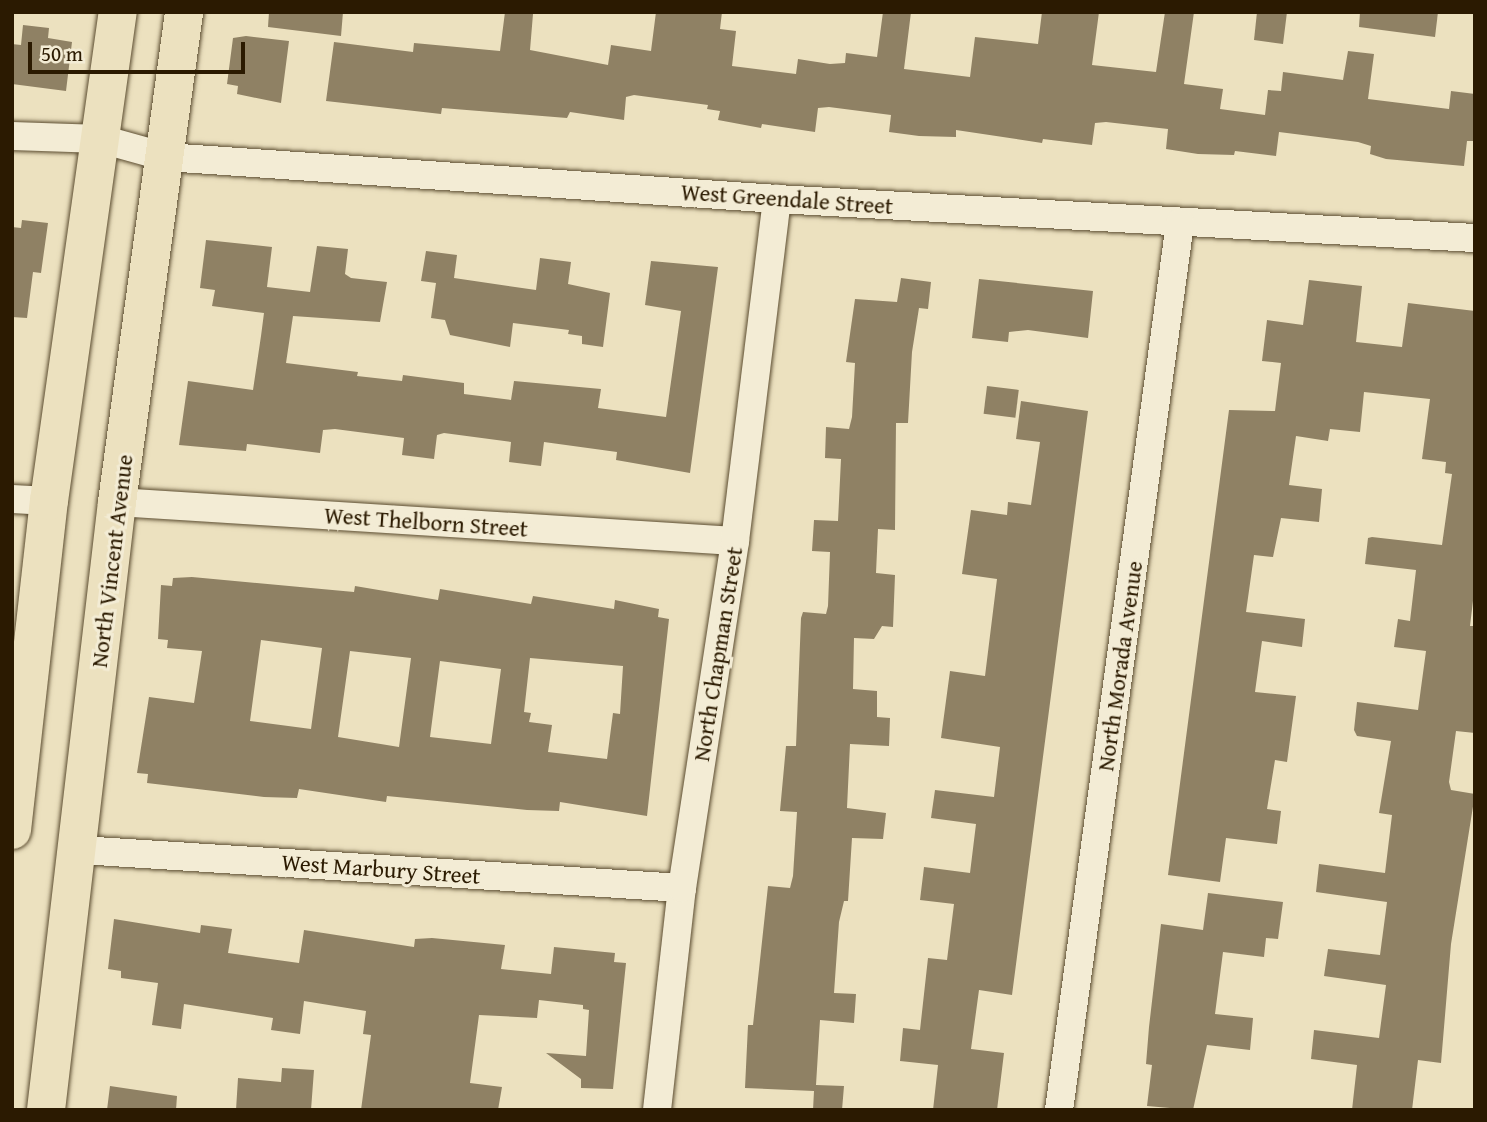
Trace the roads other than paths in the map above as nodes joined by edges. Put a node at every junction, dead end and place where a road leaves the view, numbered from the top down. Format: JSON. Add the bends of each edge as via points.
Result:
{"nodes":[{"id":1,"x":118,"y":12,"type":"edge"},
{"id":2,"x":184,"y":12,"type":"edge"},
{"id":3,"x":12,"y":136,"type":"edge"},
{"id":4,"x":101,"y":139,"type":"junction"},
{"id":5,"x":166,"y":157,"type":"junction"},
{"id":6,"x":777,"y":199,"type":"junction"},
{"id":7,"x":1180,"y":223,"type":"junction"},
{"id":8,"x":1475,"y":238,"type":"edge"},
{"id":9,"x":31,"y":500,"type":"edge"},
{"id":10,"x":117,"y":502,"type":"junction"},
{"id":11,"x":735,"y":541,"type":"junction"},
{"id":12,"x":12,"y":830,"type":"edge"},
{"id":13,"x":80,"y":850,"type":"junction"},
{"id":14,"x":682,"y":888,"type":"junction"},
{"id":15,"x":46,"y":1110,"type":"edge"},
{"id":16,"x":657,"y":1110,"type":"edge"},
{"id":17,"x":1059,"y":1110,"type":"edge"}],
"edges":[{"from":1,"to":4,"type":"main road"},
{"from":2,"to":5,"type":"main road","name":"North Vincent Avenue"},
{"from":3,"to":4,"type":"street","name":"West Greendale Street"},
{"from":4,"to":5,"type":"street","name":"West Greendale Street"},
{"from":4,"to":9,"type":"main road"},
{"from":5,"to":6,"type":"street","name":"West Greendale Street"},
{"from":5,"to":10,"type":"main road","name":"North Vincent Avenue"},
{"from":6,"to":7,"type":"street","name":"West Greendale Street"},
{"from":6,"to":11,"type":"street","name":"North Chapman Street"},
{"from":7,"to":8,"type":"street","name":"West Greendale Street"},
{"from":7,"to":17,"type":"street","name":"North Morada Avenue"},
{"from":9,"to":12,"type":"main road"},
{"from":10,"to":11,"type":"street","name":"West Thelborn Street"},
{"from":10,"to":13,"type":"main road","name":"North Vincent Avenue"},
{"from":11,"to":14,"type":"street","name":"North Chapman Street"},
{"from":13,"to":14,"type":"street","name":"West Marbury Street"},
{"from":13,"to":15,"type":"main road","name":"North Vincent Avenue"},
{"from":14,"to":16,"type":"street","name":"North Chapman Street"}]}
